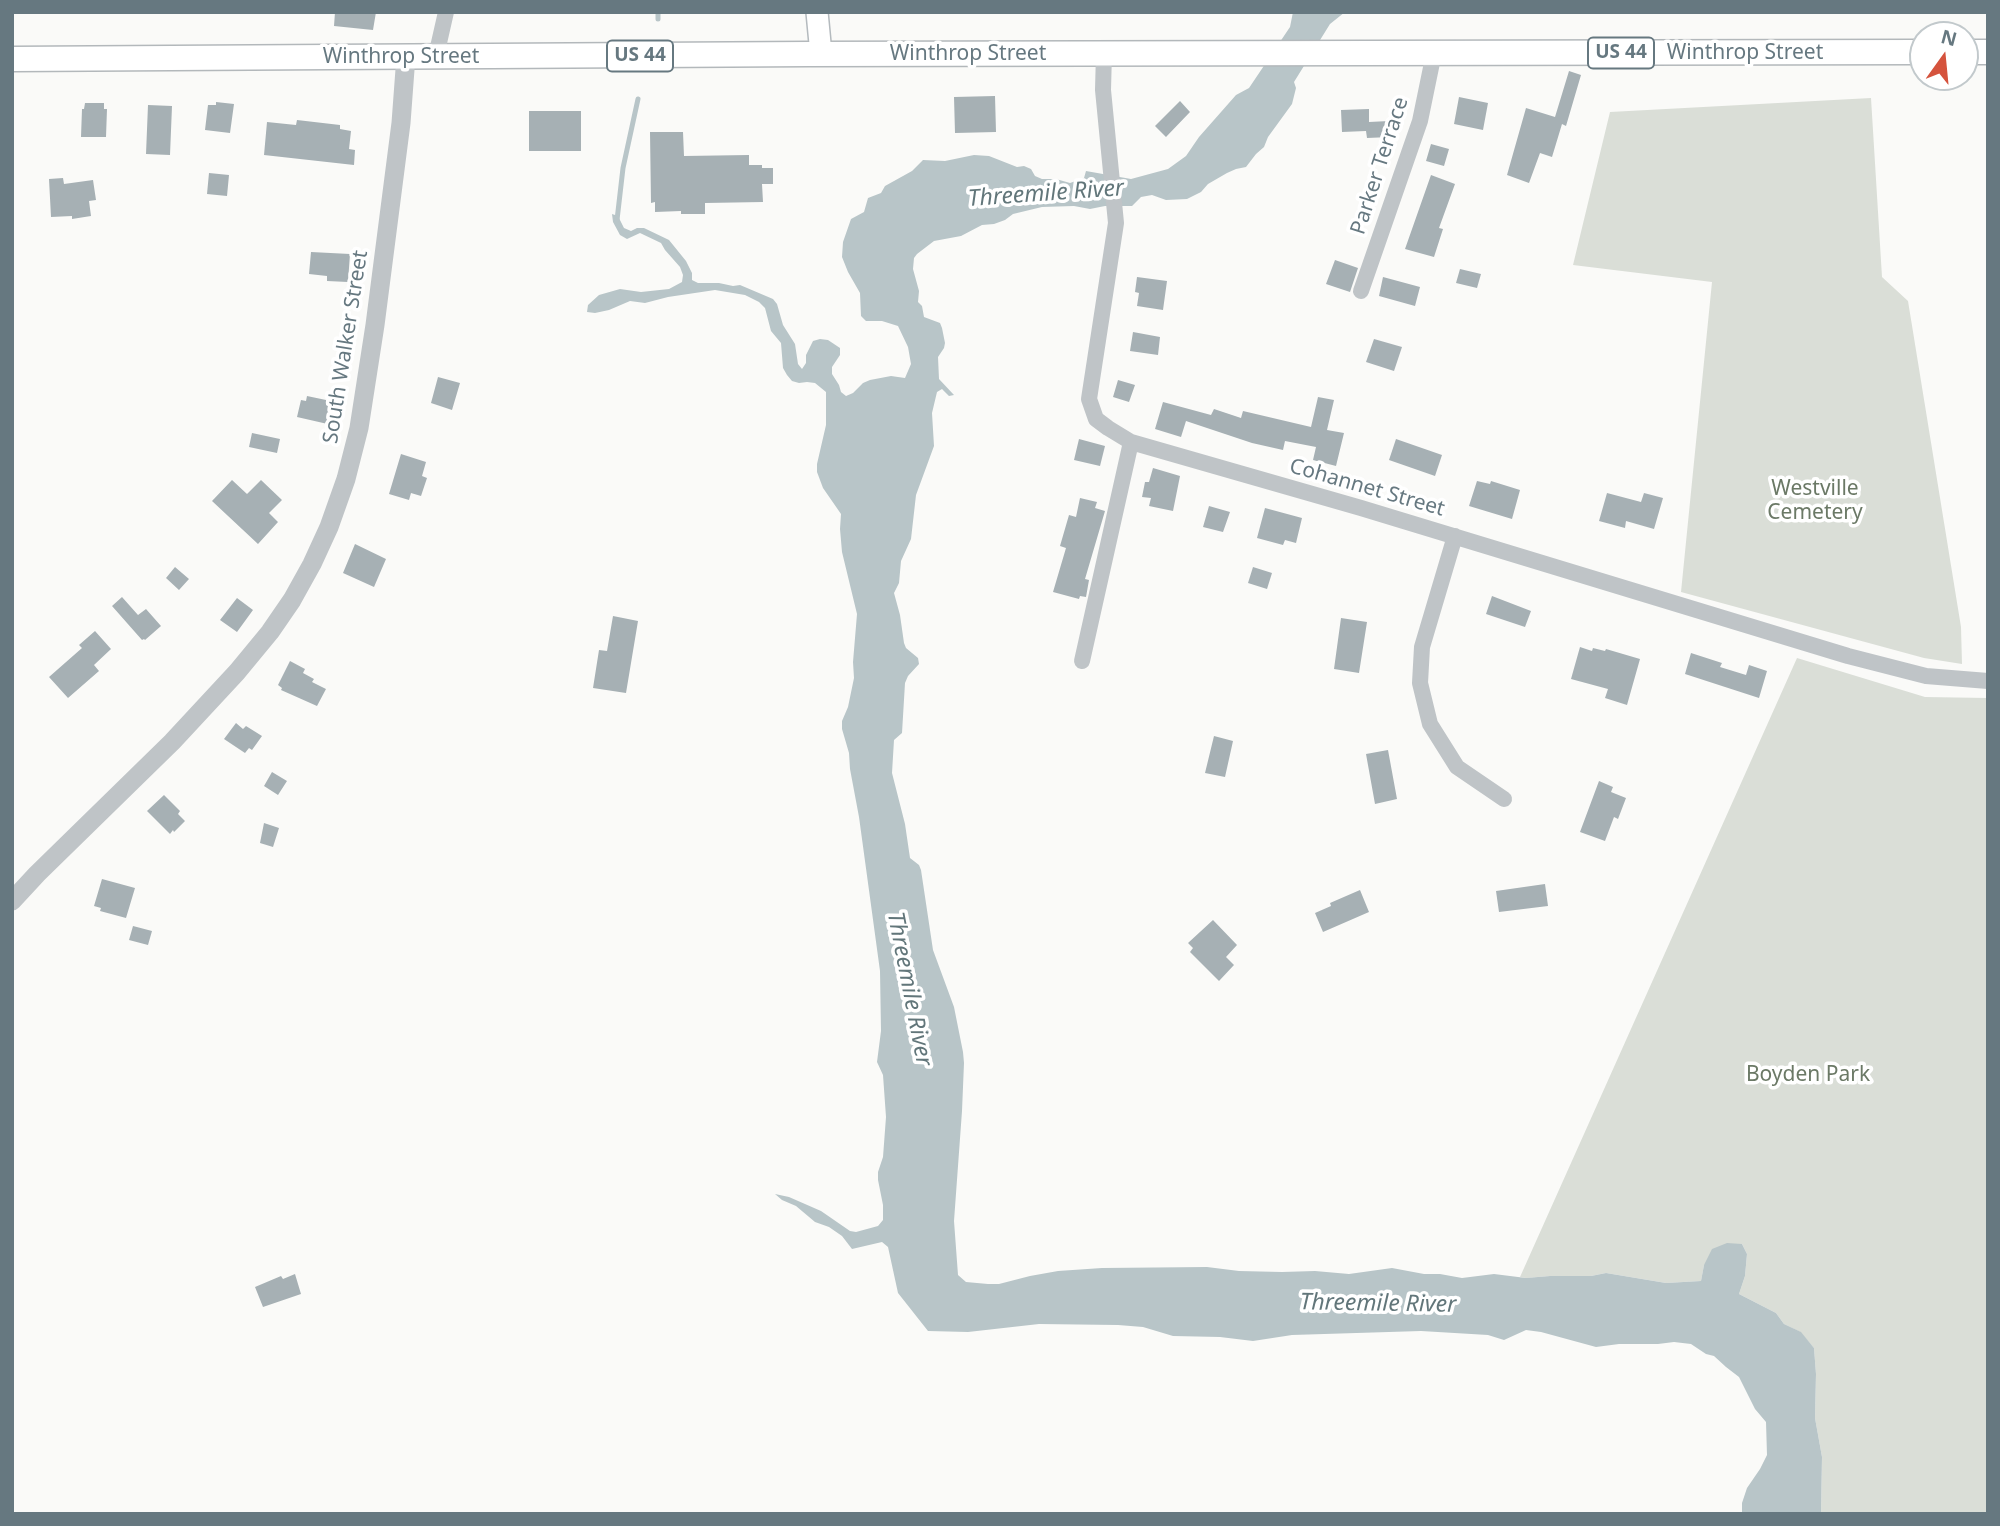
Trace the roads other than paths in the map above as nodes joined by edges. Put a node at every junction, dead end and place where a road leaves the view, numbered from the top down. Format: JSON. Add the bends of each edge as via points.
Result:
{"nodes":[{"id":1,"x":446,"y":12,"type":"edge"},
{"id":2,"x":817,"y":12,"type":"edge"},
{"id":3,"x":1909,"y":52,"type":"edge"},
{"id":4,"x":1434,"y":53,"type":"junction"},
{"id":5,"x":821,"y":54,"type":"junction"},
{"id":6,"x":1104,"y":54,"type":"junction"},
{"id":7,"x":407,"y":56,"type":"junction"},
{"id":8,"x":436,"y":56,"type":"junction"},
{"id":9,"x":12,"y":59,"type":"edge"},
{"id":10,"x":1362,"y":291,"type":"dead end"},
{"id":11,"x":1131,"y":442,"type":"junction"},
{"id":12,"x":1455,"y":536,"type":"junction"},
{"id":13,"x":1082,"y":661,"type":"dead end"},
{"id":14,"x":1988,"y":681,"type":"edge"},
{"id":15,"x":1504,"y":799,"type":"dead end"},
{"id":16,"x":12,"y":901,"type":"edge"}],
"edges":[{"from":1,"to":8,"type":"street"},
{"from":2,"to":5,"type":"main road"},
{"from":3,"to":4,"type":"highway","name":"Winthrop Street","number":"US 44"},
{"from":4,"to":6,"type":"highway","name":"Winthrop Street","number":"US 44"},
{"from":4,"to":10,"type":"street","name":"Parker Terrace","via":[[1420,121]]},
{"from":5,"to":6,"type":"highway","name":"Winthrop Street","number":"US 44"},
{"from":5,"to":8,"type":"highway","name":"Winthrop Street","number":"US 44"},
{"from":6,"to":11,"type":"street","name":"Cohannet Street","via":[[1103,90],[1116,216],[1088,399],[1096,419]]},
{"from":7,"to":8,"type":"highway","name":"Winthrop Street","number":"US 44"},
{"from":7,"to":9,"type":"highway","name":"Winthrop Street","number":"US 44"},
{"from":7,"to":16,"type":"street","name":"South Walker Street","via":[[359,428],[346,479],[312,564],[277,622],[237,672]]},
{"from":11,"to":12,"type":"street","name":"Cohannet Street"},
{"from":11,"to":13,"type":"street"},
{"from":12,"to":14,"type":"street","name":"Cohannet Street","via":[[1847,656],[1926,676]]},
{"from":12,"to":15,"type":"street","via":[[1422,647],[1420,683],[1430,724],[1457,767]]}]}
